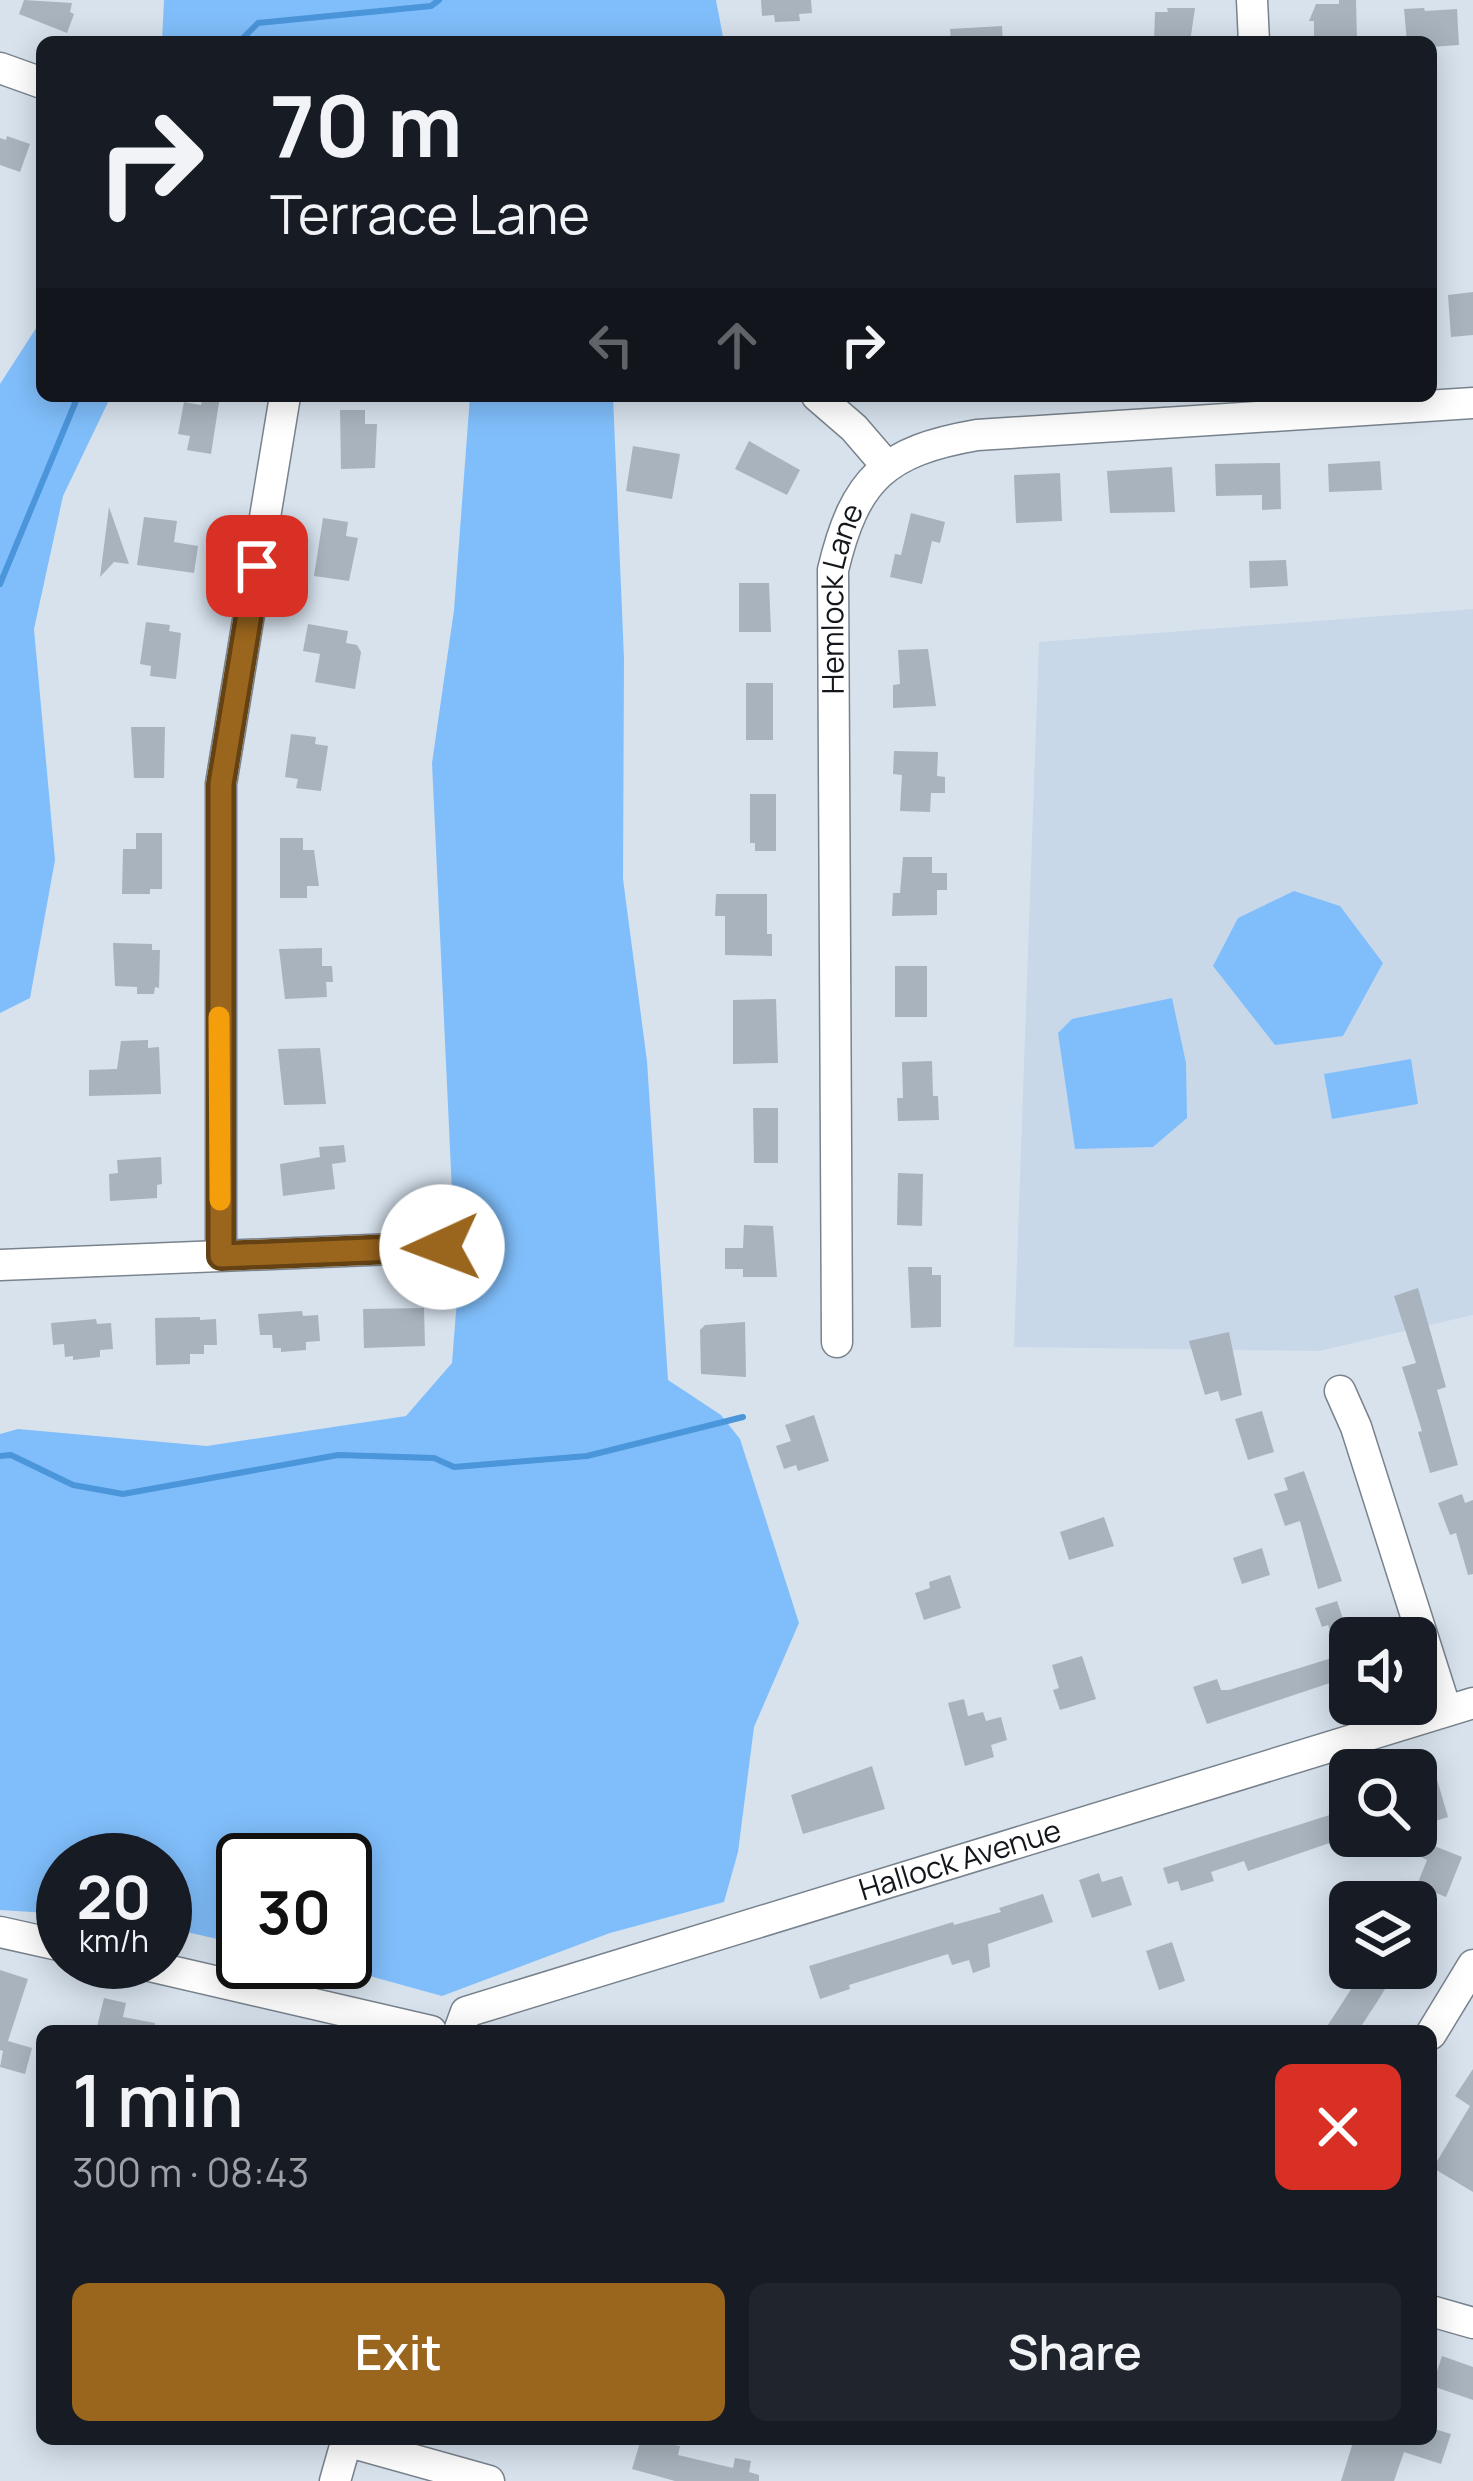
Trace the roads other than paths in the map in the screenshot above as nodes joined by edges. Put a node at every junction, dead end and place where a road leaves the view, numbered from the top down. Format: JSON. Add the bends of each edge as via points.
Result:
{"nodes":[{"id":1,"x":1252,"y":0,"type":"edge"},
{"id":2,"x":1254,"y":36,"type":"edge"},
{"id":3,"x":0,"y":68,"type":"edge"},
{"id":4,"x":36,"y":81,"type":"edge"},
{"id":5,"x":284,"y":402,"type":"edge"},
{"id":6,"x":824,"y":402,"type":"edge"},
{"id":7,"x":1473,"y":403,"type":"edge"},
{"id":8,"x":1272,"y":406,"type":"edge"},
{"id":9,"x":885,"y":464,"type":"junction"},
{"id":10,"x":442,"y":1247,"type":"dead end"},
{"id":11,"x":221,"y":1256,"type":"junction"},
{"id":12,"x":0,"y":1265,"type":"edge"},
{"id":13,"x":837,"y":1342,"type":"dead end"},
{"id":14,"x":1340,"y":1391,"type":"dead end"},
{"id":15,"x":1460,"y":1706,"type":"edge"},
{"id":16,"x":0,"y":1932,"type":"edge"},
{"id":17,"x":36,"y":1940,"type":"edge"},
{"id":18,"x":1473,"y":1965,"type":"edge"},
{"id":19,"x":192,"y":1976,"type":"edge"},
{"id":20,"x":405,"y":2025,"type":"edge"},
{"id":21,"x":461,"y":2025,"type":"edge"},
{"id":22,"x":1436,"y":2025,"type":"edge"},
{"id":23,"x":1437,"y":2313,"type":"edge"},
{"id":24,"x":1473,"y":2323,"type":"edge"},
{"id":25,"x":346,"y":2445,"type":"edge"},
{"id":26,"x":364,"y":2445,"type":"edge"},
{"id":27,"x":335,"y":2481,"type":"edge"},
{"id":28,"x":489,"y":2481,"type":"edge"}],
"edges":[{"from":1,"to":2,"type":"street"},
{"from":3,"to":4,"type":"street"},
{"from":5,"to":11,"type":"street","via":[[221,784]]},
{"from":6,"to":9,"type":"street"},
{"from":7,"to":8,"type":"street","name":"Hemlock Lane"},
{"from":8,"to":9,"type":"street","name":"Hemlock Lane","via":[[976,435],[928,443]]},
{"from":9,"to":13,"type":"street","name":"Hemlock Lane","via":[[858,502],[833,570]]},
{"from":10,"to":11,"type":"street"},
{"from":11,"to":12,"type":"street"},
{"from":14,"to":15,"type":"street"},
{"from":15,"to":21,"type":"street","name":"Hallock Avenue","via":[[590,1972],[466,2012]]},
{"from":16,"to":17,"type":"street"},
{"from":18,"to":22,"type":"street"},
{"from":19,"to":20,"type":"street"},
{"from":23,"to":24,"type":"street"},
{"from":25,"to":27,"type":"street"},
{"from":26,"to":28,"type":"street"}]}
